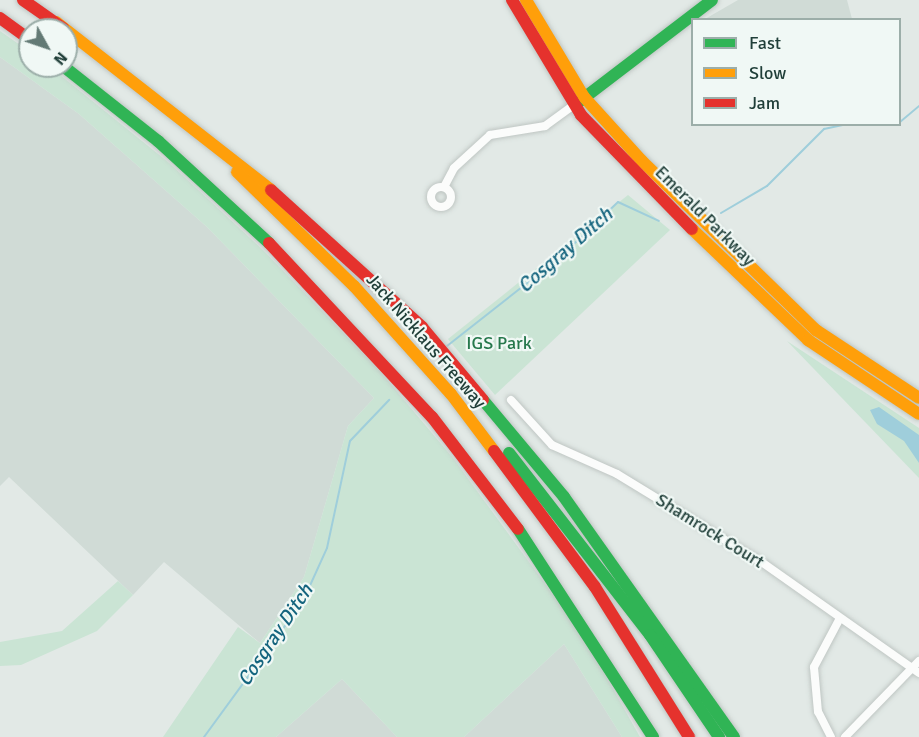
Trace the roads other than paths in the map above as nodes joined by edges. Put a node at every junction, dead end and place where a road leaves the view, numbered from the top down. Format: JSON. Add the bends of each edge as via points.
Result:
{"nodes":[{"id":1,"x":23,"y":0,"type":"edge"},
{"id":2,"x":512,"y":0,"type":"edge"},
{"id":3,"x":526,"y":0,"type":"edge"},
{"id":4,"x":712,"y":0,"type":"edge"},
{"id":5,"x":0,"y":18,"type":"edge"},
{"id":6,"x":48,"y":18,"type":"edge"},
{"id":7,"x":18,"y":31,"type":"edge"},
{"id":8,"x":78,"y":40,"type":"edge"},
{"id":9,"x":78,"y":41,"type":"edge"},
{"id":10,"x":78,"y":78,"type":"edge"},
{"id":11,"x":579,"y":101,"type":"junction"},
{"id":12,"x":444,"y":188,"type":"dead end"},
{"id":13,"x":412,"y":350,"type":"junction"},
{"id":14,"x":919,"y":398,"type":"edge"},
{"id":15,"x":512,"y":400,"type":"dead end"},
{"id":16,"x":919,"y":414,"type":"edge"},
{"id":17,"x":840,"y":618,"type":"junction"},
{"id":18,"x":919,"y":661,"type":"edge"},
{"id":19,"x":910,"y":667,"type":"junction"},
{"id":20,"x":919,"y":673,"type":"edge"},
{"id":21,"x":652,"y":737,"type":"edge"},
{"id":22,"x":689,"y":737,"type":"edge"},
{"id":23,"x":719,"y":737,"type":"edge"},
{"id":24,"x":734,"y":737,"type":"edge"},
{"id":25,"x":831,"y":737,"type":"edge"},
{"id":26,"x":844,"y":737,"type":"edge"}],
"edges":[{"from":1,"to":6,"type":"main road","name":"Jack Nicklaus Freeway"},
{"from":2,"to":11,"type":"main road","name":"Emerald Parkway"},
{"from":3,"to":11,"type":"main road","name":"Emerald Parkway"},
{"from":4,"to":11,"type":"main road"},
{"from":5,"to":7,"type":"main road"},
{"from":8,"to":24,"type":"main road","via":[[265,184],[422,327],[564,498]]},
{"from":9,"to":13,"type":"main road","name":"Jack Nicklaus Freeway","via":[[229,164]]},
{"from":10,"to":21,"type":"main road","via":[[158,141],[289,262],[425,409],[534,550]]},
{"from":11,"to":12,"type":"street","via":[[545,126],[490,135],[453,168]]},
{"from":11,"to":14,"type":"main road","name":"Emerald Parkway","via":[[816,330]]},
{"from":11,"to":16,"type":"main road","name":"Emerald Parkway","via":[[669,207],[808,340]]},
{"from":13,"to":22,"type":"main road","name":"Jack Nicklaus Freeway","via":[[508,468],[595,586]]},
{"from":13,"to":23,"type":"main road","via":[[554,506]]},
{"from":15,"to":17,"type":"street","name":"Shamrock Court","via":[[552,445],[617,474]]},
{"from":17,"to":19,"type":"street","name":"Shamrock Court"},
{"from":17,"to":25,"type":"street","via":[[814,667],[818,712]]},
{"from":18,"to":19,"type":"street"},
{"from":19,"to":20,"type":"street","name":"Shamrock Court"},
{"from":19,"to":26,"type":"street"}]}
